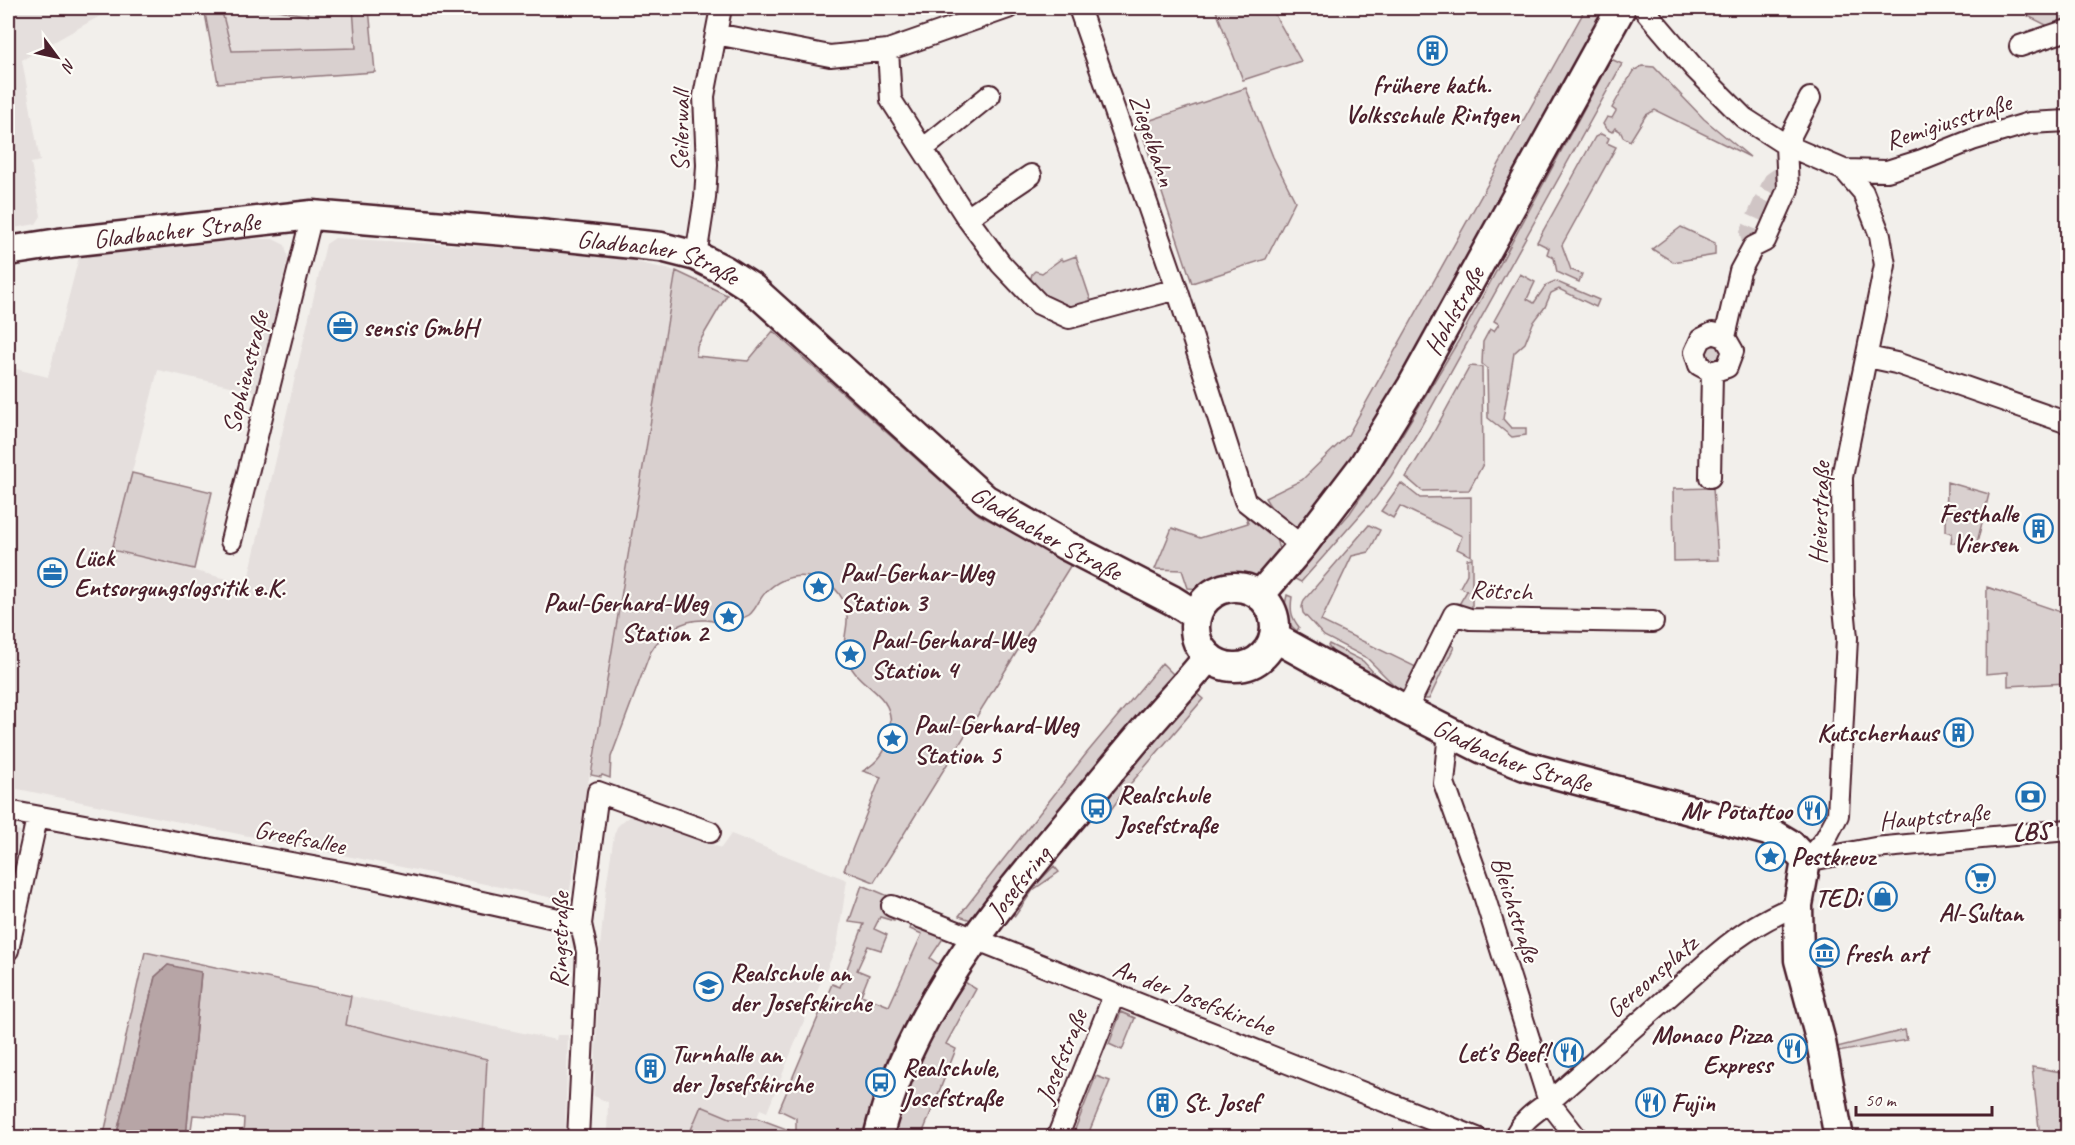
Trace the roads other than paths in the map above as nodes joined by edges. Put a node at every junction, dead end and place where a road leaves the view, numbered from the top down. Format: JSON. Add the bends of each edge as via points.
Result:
{"nodes":[{"id":1,"x":721,"y":8,"type":"edge"},
{"id":2,"x":1008,"y":8,"type":"edge"},
{"id":3,"x":1079,"y":8,"type":"edge"},
{"id":4,"x":1621,"y":8,"type":"edge"},
{"id":5,"x":1643,"y":8,"type":"edge"},
{"id":6,"x":2067,"y":30,"type":"edge"},
{"id":7,"x":716,"y":34,"type":"junction"},
{"id":8,"x":2020,"y":46,"type":"dead end"},
{"id":9,"x":888,"y":50,"type":"junction"},
{"id":10,"x":990,"y":95,"type":"dead end"},
{"id":11,"x":1810,"y":98,"type":"dead end"},
{"id":12,"x":2067,"y":121,"type":"edge"},
{"id":13,"x":1786,"y":145,"type":"junction"},
{"id":14,"x":923,"y":149,"type":"junction"},
{"id":15,"x":1844,"y":170,"type":"junction"},
{"id":16,"x":1031,"y":175,"type":"dead end"},
{"id":17,"x":312,"y":216,"type":"junction"},
{"id":18,"x":967,"y":218,"type":"junction"},
{"id":19,"x":8,"y":251,"type":"edge"},
{"id":20,"x":696,"y":256,"type":"junction"},
{"id":21,"x":1177,"y":289,"type":"junction"},
{"id":22,"x":1725,"y":337,"type":"junction"},
{"id":23,"x":1868,"y":357,"type":"junction"},
{"id":24,"x":1712,"y":372,"type":"junction"},
{"id":25,"x":2067,"y":423,"type":"edge"},
{"id":26,"x":1710,"y":477,"type":"dead end"},
{"id":27,"x":231,"y":541,"type":"dead end"},
{"id":28,"x":1302,"y":546,"type":"junction"},
{"id":29,"x":1260,"y":596,"type":"junction"},
{"id":30,"x":1196,"y":615,"type":"junction"},
{"id":31,"x":1653,"y":622,"type":"dead end"},
{"id":32,"x":1274,"y":637,"type":"junction"},
{"id":33,"x":1208,"y":657,"type":"junction"},
{"id":34,"x":1406,"y":710,"type":"junction"},
{"id":35,"x":1449,"y":732,"type":"junction"},
{"id":36,"x":8,"y":811,"type":"edge"},
{"id":37,"x":37,"y":818,"type":"junction"},
{"id":38,"x":2067,"y":831,"type":"edge"},
{"id":39,"x":710,"y":832,"type":"dead end"},
{"id":40,"x":1806,"y":861,"type":"junction"},
{"id":41,"x":1798,"y":905,"type":"junction"},
{"id":42,"x":892,"y":906,"type":"dead end"},
{"id":43,"x":581,"y":924,"type":"junction"},
{"id":44,"x":977,"y":939,"type":"junction"},
{"id":45,"x":8,"y":950,"type":"edge"},
{"id":46,"x":1114,"y":995,"type":"junction"},
{"id":47,"x":1549,"y":1102,"type":"junction"},
{"id":48,"x":578,"y":1137,"type":"edge"},
{"id":49,"x":878,"y":1137,"type":"edge"},
{"id":50,"x":1058,"y":1137,"type":"edge"},
{"id":51,"x":1477,"y":1137,"type":"edge"},
{"id":52,"x":1514,"y":1137,"type":"edge"},
{"id":53,"x":1577,"y":1137,"type":"edge"},
{"id":54,"x":1839,"y":1137,"type":"edge"}],
"edges":[{"from":1,"to":7,"type":"street","name":"Seilerwall"},
{"from":2,"to":9,"type":"street"},
{"from":3,"to":21,"type":"street","name":"Ziegelbahn"},
{"from":4,"to":28,"type":"main road","name":"Hohlstraße","via":[[1412,386],[1363,466]]},
{"from":5,"to":13,"type":"street","via":[[1744,118]]},
{"from":6,"to":8,"type":"street"},
{"from":7,"to":9,"type":"street","via":[[830,56]]},
{"from":7,"to":20,"type":"street","name":"Seilerwall","via":[[704,96],[707,165]]},
{"from":9,"to":14,"type":"street","via":[[891,100]]},
{"from":10,"to":14,"type":"street"},
{"from":11,"to":13,"type":"street"},
{"from":12,"to":15,"type":"street","name":"Remigiusstraße","via":[[2029,123],[1887,171]]},
{"from":13,"to":15,"type":"street"},
{"from":13,"to":22,"type":"street","via":[[1788,189],[1765,241],[1754,247],[1740,272]]},
{"from":14,"to":18,"type":"street"},
{"from":15,"to":23,"type":"street","name":"Heierstraße","via":[[1863,192],[1880,235],[1885,265]]},
{"from":16,"to":18,"type":"street"},
{"from":17,"to":19,"type":"main road","name":"Gladbacher Straße"},
{"from":17,"to":20,"type":"main road","name":"Gladbacher Straße","via":[[562,237],[661,248]]},
{"from":17,"to":27,"type":"street","name":"Sophienstraße"},
{"from":18,"to":21,"type":"street","via":[[1001,264],[1039,304],[1069,318]]},
{"from":20,"to":30,"type":"main road","name":"Gladbacher Straße","via":[[752,288],[985,499]]},
{"from":21,"to":28,"type":"street","name":"Ziegelbahn","via":[[1245,501]]},
{"from":22,"to":24,"type":"street","via":[[1733,351],[1727,367]]},
{"from":22,"to":24,"type":"street","via":[[1713,333],[1701,339],[1695,352],[1700,365]]},
{"from":23,"to":25,"type":"street","via":[[1896,363]]},
{"from":23,"to":40,"type":"street","name":"Heierstraße","via":[[1842,477],[1847,639],[1838,815],[1826,838]]},
{"from":24,"to":26,"type":"street"},
{"from":28,"to":29,"type":"main road","name":"Hohlstraße"},
{"from":29,"to":30,"type":"main road","via":[[1236,586],[1223,588],[1211,594]]},
{"from":29,"to":32,"type":"main road","via":[[1273,614]]},
{"from":30,"to":33,"type":"main road","via":[[1196,638]]},
{"from":31,"to":34,"type":"street","name":"Rötsch","via":[[1470,619],[1454,614]]},
{"from":32,"to":33,"type":"main road","via":[[1268,650],[1246,665],[1233,667]]},
{"from":32,"to":34,"type":"main road","name":"Gladbacher Straße"},
{"from":33,"to":44,"type":"main road","name":"Josefsring","via":[[1031,866]]},
{"from":34,"to":35,"type":"main road","name":"Gladbacher Straße"},
{"from":35,"to":40,"type":"main road","name":"Gladbacher Straße","via":[[1525,766],[1768,831],[1790,844]]},
{"from":35,"to":47,"type":"street","name":"Bleichstraße","via":[[1444,783]]},
{"from":36,"to":37,"type":"street","name":"Greefsallee"},
{"from":37,"to":43,"type":"street","name":"Greefsallee","via":[[373,878]]},
{"from":37,"to":45,"type":"street"},
{"from":38,"to":40,"type":"street","name":"Hauptstraße","via":[[1875,848]]},
{"from":39,"to":43,"type":"street","name":"Ringstraße","via":[[598,792]]},
{"from":40,"to":41,"type":"main road"},
{"from":41,"to":47,"type":"street","name":"Gereonsplatz","via":[[1742,933]]},
{"from":41,"to":54,"type":"main road","via":[[1799,960],[1821,1042]]},
{"from":42,"to":44,"type":"street","name":"An der Josefskirche"},
{"from":43,"to":48,"type":"street","name":"Ringstraße","via":[[587,952]]},
{"from":44,"to":46,"type":"street","name":"An der Josefskirche"},
{"from":44,"to":49,"type":"main road","name":"Josefsring","via":[[934,1003],[904,1061]]},
{"from":46,"to":50,"type":"street","name":"Josefstraße"},
{"from":46,"to":51,"type":"street","name":"An der Josefskirche"},
{"from":47,"to":52,"type":"street","name":"Gereonsplatz","via":[[1526,1120]]},
{"from":47,"to":53,"type":"street"}]}
